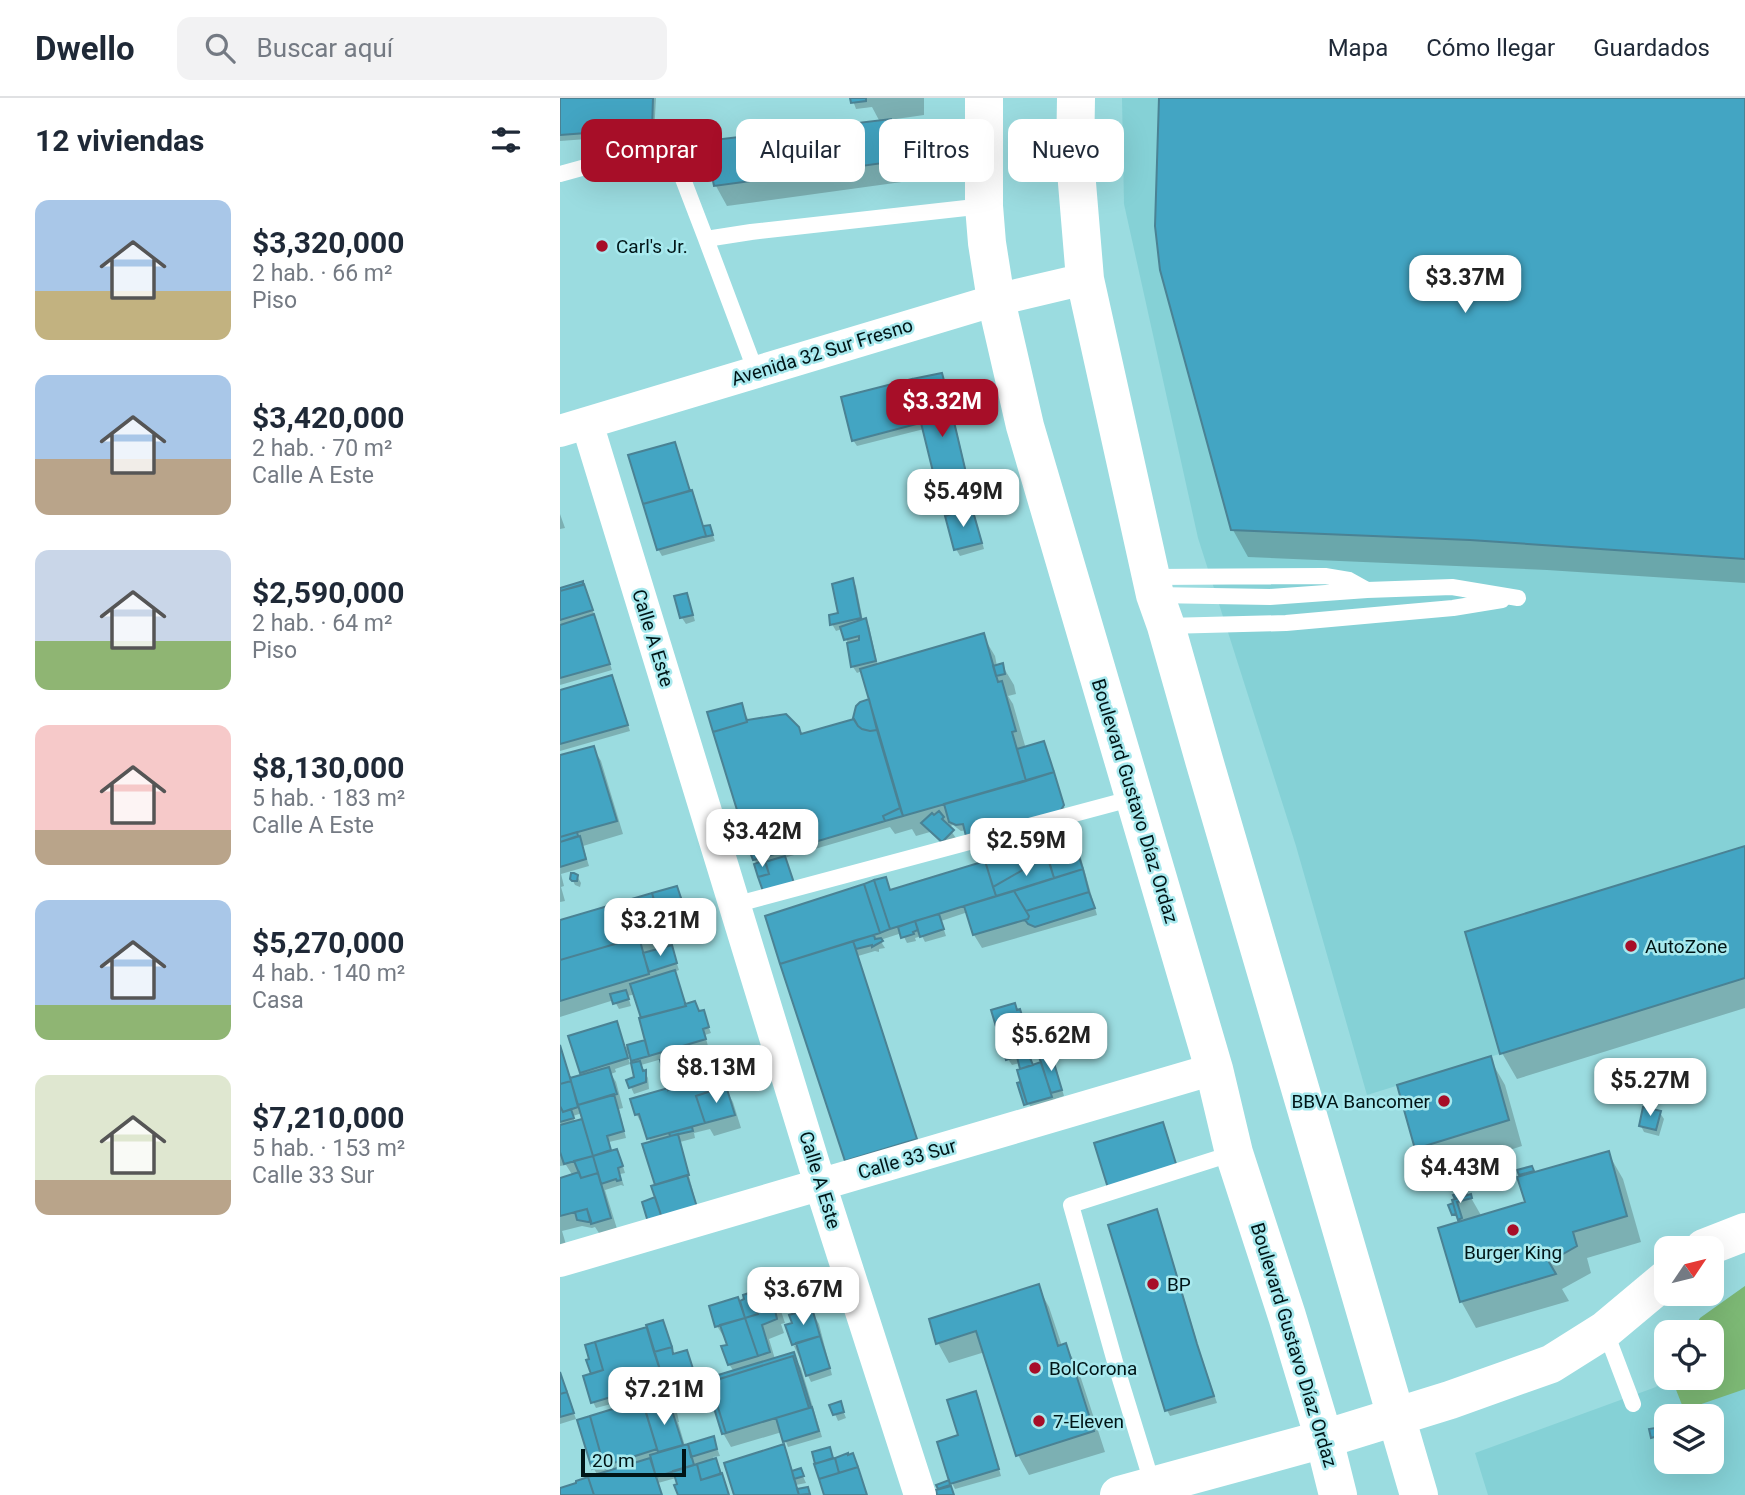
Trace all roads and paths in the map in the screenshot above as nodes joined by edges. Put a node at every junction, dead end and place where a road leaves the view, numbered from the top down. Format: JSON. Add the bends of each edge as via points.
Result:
{"nodes":[{"id":1,"x":984,"y":98,"type":"edge"},
{"id":2,"x":1076,"y":98,"type":"edge"},
{"id":3,"x":560,"y":174,"type":"edge"},
{"id":4,"x":984,"y":206,"type":"junction"},
{"id":5,"x":705,"y":239,"type":"junction"},
{"id":6,"x":1085,"y":279,"type":"junction"},
{"id":7,"x":996,"y":300,"type":"junction"},
{"id":8,"x":756,"y":372,"type":"junction"},
{"id":9,"x":573,"y":427,"type":"edge"},
{"id":10,"x":1158,"y":600,"type":"junction"},
{"id":11,"x":1134,"y":798,"type":"junction"},
{"id":12,"x":734,"y":905,"type":"junction"},
{"id":13,"x":1214,"y":1069,"type":"junction"},
{"id":14,"x":1234,"y":1153,"type":"junction"},
{"id":15,"x":820,"y":1184,"type":"junction"},
{"id":16,"x":1745,"y":1232,"type":"edge"},
{"id":17,"x":1724,"y":1240,"type":"edge"},
{"id":18,"x":560,"y":1261,"type":"edge"},
{"id":19,"x":1654,"y":1289,"type":"edge"},
{"id":20,"x":1605,"y":1331,"type":"junction"},
{"id":21,"x":1633,"y":1404,"type":"dead end"},
{"id":22,"x":1395,"y":1416,"type":"junction"},
{"id":23,"x":1324,"y":1439,"type":"junction"},
{"id":24,"x":1136,"y":1490,"type":"edge"},
{"id":25,"x":920,"y":1495,"type":"edge"},
{"id":26,"x":1338,"y":1495,"type":"edge"},
{"id":27,"x":1419,"y":1495,"type":"edge"}],
"edges":[{"from":1,"to":4,"type":"main road","name":"Boulevard Gustavo Díaz Ordaz"},
{"from":2,"to":6,"type":"main road","via":[[1075,159]]},
{"from":3,"to":5,"type":"lane","via":[[647,150],[665,152],[678,166]]},
{"from":4,"to":5,"type":"lane"},
{"from":4,"to":7,"type":"main road","name":"Boulevard Gustavo Díaz Ordaz"},
{"from":5,"to":8,"type":"lane"},
{"from":6,"to":7,"type":"street","name":"Avenida 32 Sur Fresno"},
{"from":6,"to":10,"type":"main road"},
{"from":7,"to":8,"type":"street","name":"Avenida 32 Sur Fresno"},
{"from":7,"to":11,"type":"main road","name":"Boulevard Gustavo Díaz Ordaz","via":[[1029,440]]},
{"from":8,"to":9,"type":"street","name":"Avenida 32 Sur Fresno"},
{"from":9,"to":12,"type":"street","name":"Calle A Este"},
{"from":10,"to":10,"type":"lane","via":[[1452,587],[1518,598],[1286,623]]},
{"from":10,"to":22,"type":"main road"},
{"from":11,"to":12,"type":"lane"},
{"from":11,"to":13,"type":"main road","name":"Boulevard Gustavo Díaz Ordaz"},
{"from":12,"to":15,"type":"street","name":"Calle A Este"},
{"from":13,"to":14,"type":"main road","name":"Boulevard Gustavo Díaz Ordaz"},
{"from":13,"to":15,"type":"street","name":"Calle 33 Sur"},
{"from":14,"to":23,"type":"main road","name":"Boulevard Gustavo Díaz Ordaz"},
{"from":14,"to":24,"type":"lane","via":[[1072,1205],[1114,1357]]},
{"from":15,"to":18,"type":"street","name":"Calle 33 Sur"},
{"from":15,"to":25,"type":"street","name":"Calle A Este"},
{"from":16,"to":17,"type":"main road"},
{"from":19,"to":20,"type":"main road"},
{"from":20,"to":21,"type":"lane"},
{"from":20,"to":22,"type":"main road","via":[[1551,1364]]},
{"from":22,"to":23,"type":"main road"},
{"from":22,"to":27,"type":"main road"},
{"from":23,"to":24,"type":"main road"},
{"from":23,"to":26,"type":"main road","name":"Boulevard Gustavo Díaz Ordaz"}]}
